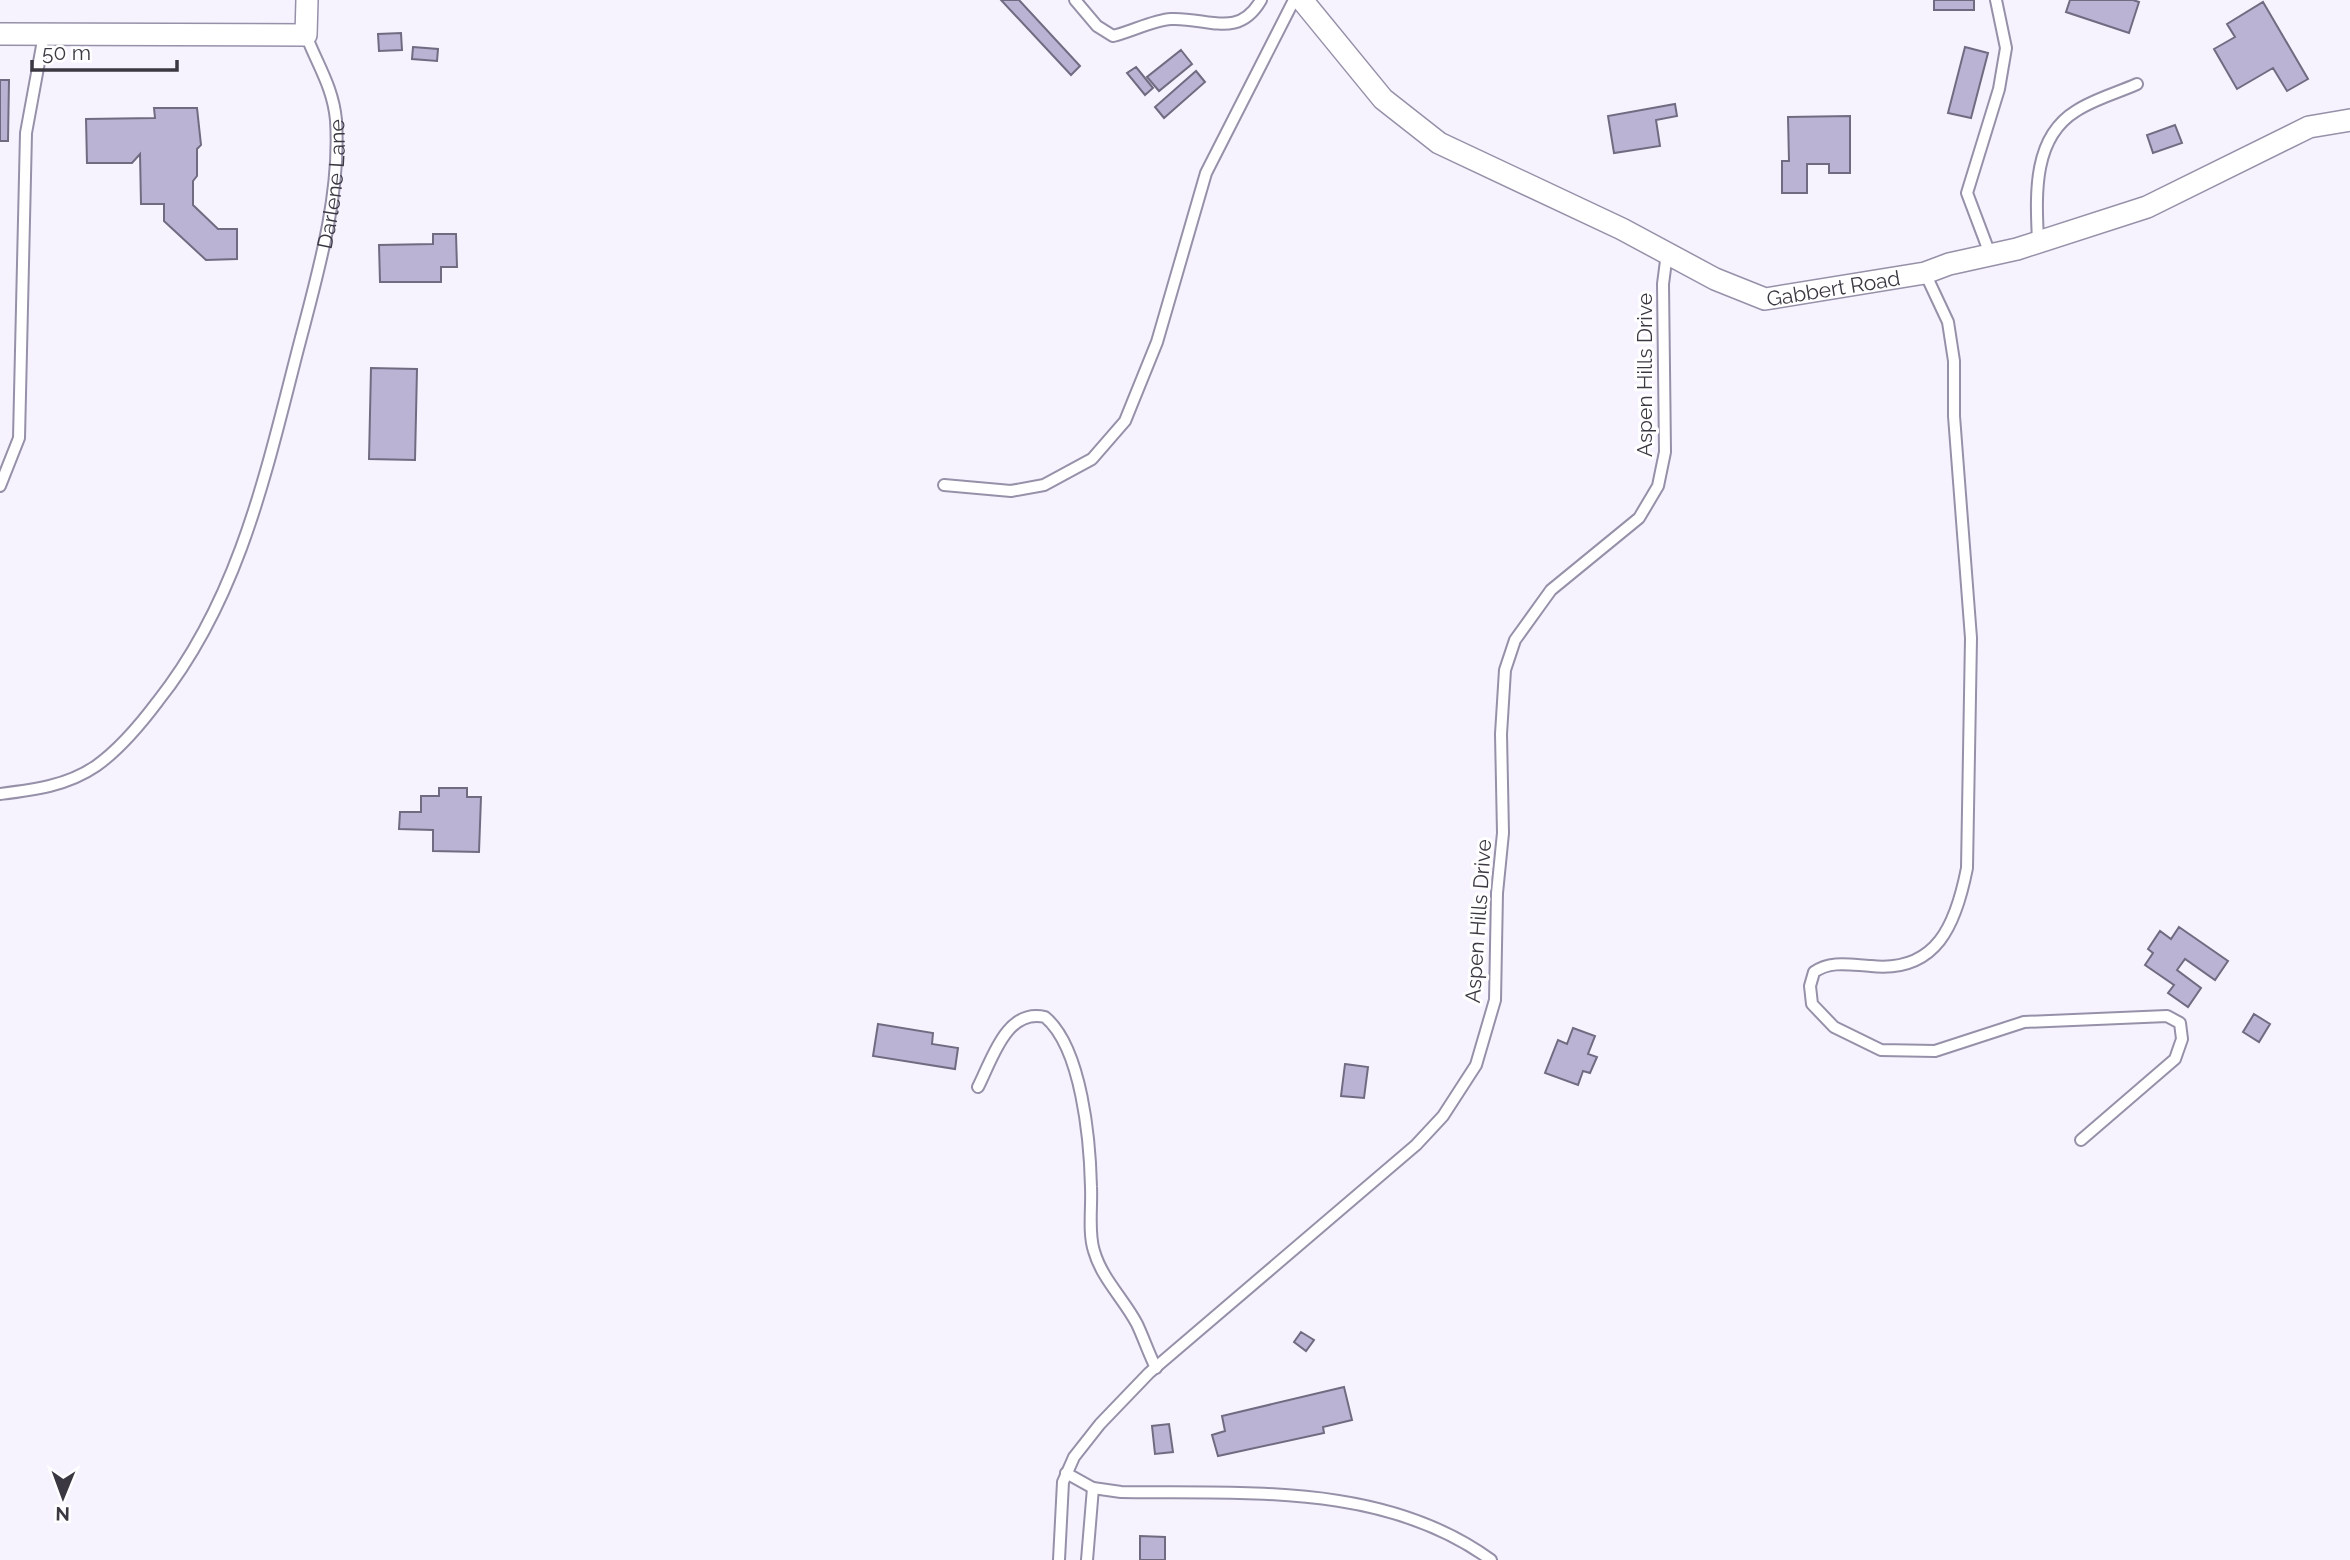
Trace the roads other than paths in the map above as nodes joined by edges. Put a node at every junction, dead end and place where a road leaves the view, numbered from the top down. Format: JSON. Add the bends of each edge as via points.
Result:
{"nodes":[{"id":1,"x":307,"y":0,"type":"edge"},
{"id":2,"x":1075,"y":0,"type":"edge"},
{"id":3,"x":1261,"y":0,"type":"edge"},
{"id":4,"x":1294,"y":0,"type":"edge"},
{"id":5,"x":1302,"y":0,"type":"edge"},
{"id":6,"x":1996,"y":0,"type":"edge"},
{"id":7,"x":0,"y":34,"type":"edge"},
{"id":8,"x":44,"y":35,"type":"junction"},
{"id":9,"x":306,"y":35,"type":"junction"},
{"id":10,"x":2137,"y":84,"type":"dead end"},
{"id":11,"x":2350,"y":120,"type":"edge"},
{"id":12,"x":2038,"y":241,"type":"junction"},
{"id":13,"x":1667,"y":253,"type":"junction"},
{"id":14,"x":1990,"y":254,"type":"junction"},
{"id":15,"x":1925,"y":273,"type":"junction"},
{"id":16,"x":944,"y":485,"type":"dead end"},
{"id":17,"x":0,"y":486,"type":"edge"},
{"id":18,"x":0,"y":794,"type":"edge"},
{"id":19,"x":978,"y":1087,"type":"dead end"},
{"id":20,"x":2081,"y":1140,"type":"dead end"},
{"id":21,"x":1156,"y":1368,"type":"junction"},
{"id":22,"x":1066,"y":1473,"type":"junction"},
{"id":23,"x":1093,"y":1488,"type":"junction"},
{"id":24,"x":1059,"y":1560,"type":"edge"},
{"id":25,"x":1087,"y":1560,"type":"edge"},
{"id":26,"x":1491,"y":1560,"type":"edge"}],
"edges":[{"from":1,"to":9,"type":"street"},
{"from":2,"to":3,"type":"lane","via":[[1097,26],[1113,36],[1168,19],[1235,24],[1254,12]]},
{"from":4,"to":16,"type":"lane","via":[[1206,173],[1157,342],[1125,421],[1092,459],[1044,485],[1011,491]]},
{"from":5,"to":13,"type":"street","name":"Gabbert Road","via":[[1383,99],[1439,143]]},
{"from":6,"to":14,"type":"lane","via":[[2006,48],[1999,89],[1966,193]]},
{"from":7,"to":8,"type":"street"},
{"from":8,"to":9,"type":"street"},
{"from":8,"to":17,"type":"lane","via":[[26,133],[19,438]]},
{"from":9,"to":18,"type":"lane","name":"Darlene Lane","via":[[332,96],[336,145],[329,211],[315,290],[232,577],[192,653],[145,718],[99,764],[70,781]]},
{"from":10,"to":12,"type":"lane","via":[[2077,110],[2052,133],[2039,171]]},
{"from":11,"to":12,"type":"street","name":"Gabbert Road","via":[[2309,127],[2147,207]]},
{"from":12,"to":14,"type":"street","name":"Gabbert Road"},
{"from":13,"to":15,"type":"street","name":"Gabbert Road","via":[[1765,299]]},
{"from":13,"to":21,"type":"lane","name":"Aspen Hills Drive","via":[[1663,284],[1665,452],[1658,486],[1639,518],[1579,565],[1537,607],[1515,640],[1505,670],[1496,985],[1476,1065],[1450,1108],[1416,1145]]},
{"from":14,"to":15,"type":"street","name":"Gabbert Road"},
{"from":15,"to":20,"type":"lane","via":[[1948,322],[1954,361],[1970,638],[1967,869],[1960,905],[1930,953],[1913,963],[1886,968],[1824,965],[1814,972],[1812,1004],[1834,1027],[1881,1050],[1934,1051],[2024,1022],[2167,1016],[2180,1023],[2182,1039],[2175,1059]]},
{"from":19,"to":21,"type":"lane","via":[[1006,1030],[1024,1017],[1045,1017],[1060,1032],[1079,1095],[1089,1151],[1093,1248]]},
{"from":21,"to":22,"type":"lane","name":"Aspen Hills Drive","via":[[1100,1424]]},
{"from":22,"to":23,"type":"lane"},
{"from":22,"to":24,"type":"lane","name":"Aspen Hills Drive"},
{"from":23,"to":25,"type":"lane"},
{"from":23,"to":26,"type":"lane","via":[[1341,1500],[1389,1510],[1444,1531]]}]}
